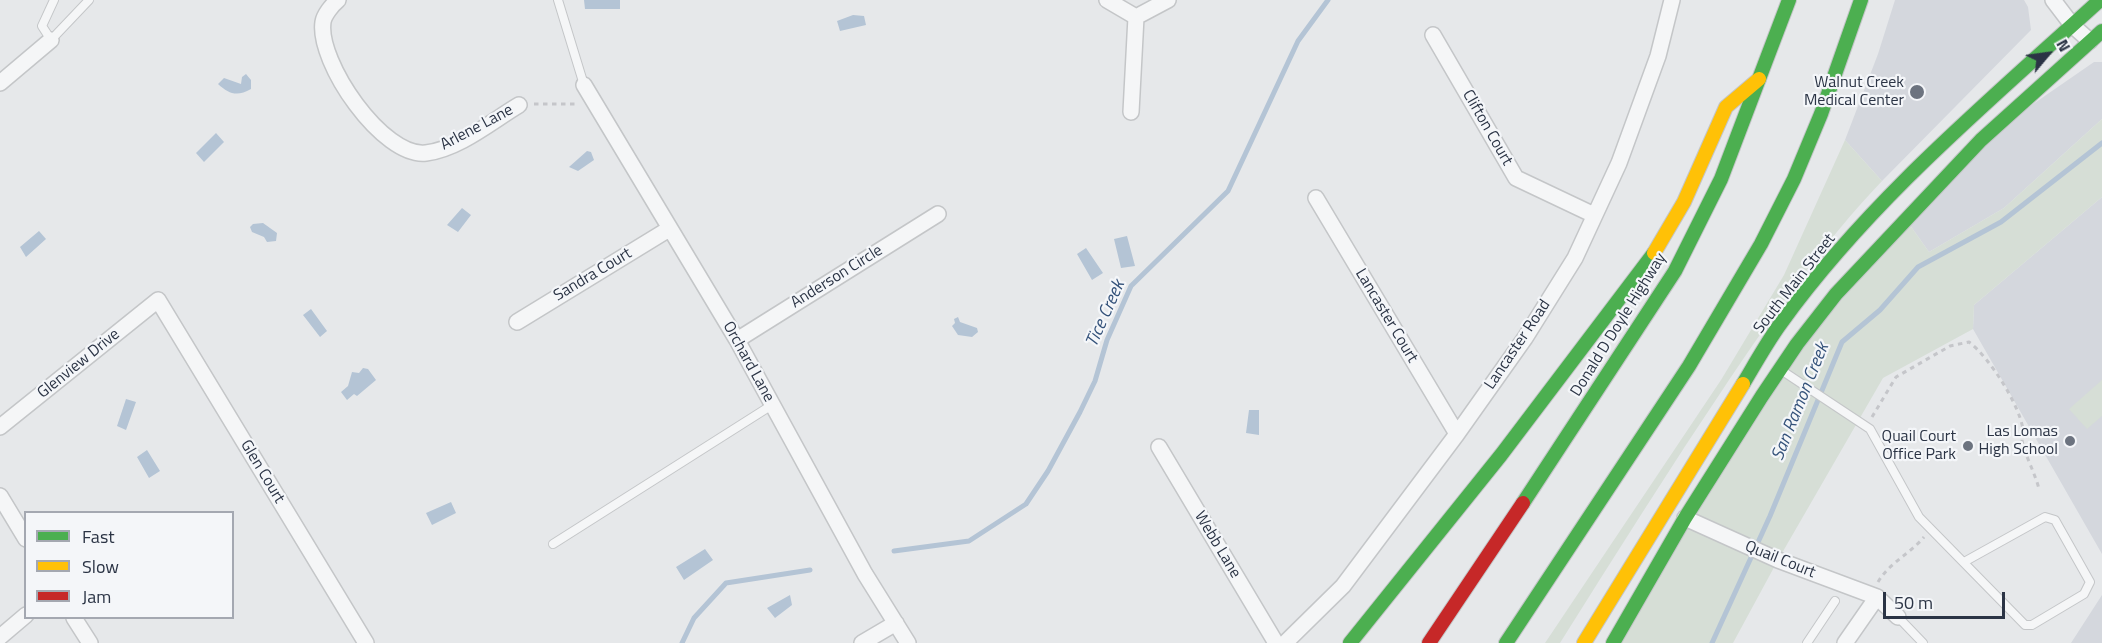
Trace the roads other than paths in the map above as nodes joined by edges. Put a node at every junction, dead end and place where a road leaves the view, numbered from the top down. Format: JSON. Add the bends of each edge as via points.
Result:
{"nodes":[{"id":1,"x":54,"y":0,"type":"edge"},
{"id":2,"x":89,"y":0,"type":"edge"},
{"id":3,"x":338,"y":0,"type":"edge"},
{"id":4,"x":558,"y":0,"type":"edge"},
{"id":5,"x":1107,"y":0,"type":"edge"},
{"id":6,"x":1168,"y":0,"type":"edge"},
{"id":7,"x":1672,"y":0,"type":"edge"},
{"id":8,"x":1789,"y":0,"type":"edge"},
{"id":9,"x":1861,"y":0,"type":"edge"},
{"id":10,"x":2053,"y":0,"type":"edge"},
{"id":11,"x":2100,"y":0,"type":"edge"},
{"id":12,"x":1136,"y":17,"type":"junction"},
{"id":13,"x":2072,"y":25,"type":"junction"},
{"id":14,"x":1433,"y":34,"type":"dead end"},
{"id":15,"x":51,"y":40,"type":"junction"},
{"id":16,"x":2096,"y":40,"type":"edge"},
{"id":17,"x":1762,"y":76,"type":"junction"},
{"id":18,"x":0,"y":83,"type":"edge"},
{"id":19,"x":584,"y":85,"type":"joint"},
{"id":20,"x":519,"y":105,"type":"road end"},
{"id":21,"x":1131,"y":112,"type":"dead end"},
{"id":22,"x":1316,"y":198,"type":"dead end"},
{"id":23,"x":938,"y":214,"type":"dead end"},
{"id":24,"x":1594,"y":215,"type":"junction"},
{"id":25,"x":669,"y":229,"type":"junction"},
{"id":26,"x":158,"y":300,"type":"joint"},
{"id":27,"x":517,"y":322,"type":"dead end"},
{"id":28,"x":737,"y":340,"type":"junction"},
{"id":29,"x":1780,"y":369,"type":"junction"},
{"id":30,"x":772,"y":405,"type":"junction"},
{"id":31,"x":0,"y":427,"type":"edge"},
{"id":32,"x":1457,"y":434,"type":"junction"},
{"id":33,"x":1159,"y":447,"type":"dead end"},
{"id":34,"x":0,"y":496,"type":"edge"},
{"id":35,"x":1684,"y":518,"type":"junction"},
{"id":36,"x":24,"y":536,"type":"edge"},
{"id":37,"x":553,"y":544,"type":"dead end"},
{"id":38,"x":1964,"y":562,"type":"junction"},
{"id":39,"x":1874,"y":596,"type":"junction"},
{"id":40,"x":1835,"y":602,"type":"dead end"},
{"id":41,"x":24,"y":617,"type":"edge"},
{"id":42,"x":1898,"y":617,"type":"joint"},
{"id":43,"x":75,"y":619,"type":"edge"},
{"id":44,"x":896,"y":623,"type":"junction"},
{"id":45,"x":0,"y":637,"type":"edge"},
{"id":46,"x":90,"y":643,"type":"edge"},
{"id":47,"x":366,"y":643,"type":"edge"},
{"id":48,"x":862,"y":643,"type":"edge"},
{"id":49,"x":908,"y":643,"type":"edge"},
{"id":50,"x":1276,"y":643,"type":"edge"},
{"id":51,"x":1285,"y":643,"type":"edge"},
{"id":52,"x":1350,"y":643,"type":"edge"},
{"id":53,"x":1430,"y":643,"type":"edge"},
{"id":54,"x":1506,"y":643,"type":"edge"},
{"id":55,"x":1584,"y":643,"type":"edge"},
{"id":56,"x":1613,"y":643,"type":"edge"},
{"id":57,"x":1807,"y":643,"type":"edge"},
{"id":58,"x":1845,"y":643,"type":"edge"},
{"id":59,"x":1923,"y":643,"type":"edge"}],
"edges":[{"from":1,"to":15,"type":"lane","via":[[42,26]]},
{"from":2,"to":15,"type":"lane"},
{"from":3,"to":20,"type":"street","name":"Arlene Lane","via":[[323,20],[322,37],[331,67],[365,116],[401,150],[425,153],[450,146]]},
{"from":4,"to":19,"type":"lane"},
{"from":5,"to":12,"type":"street"},
{"from":6,"to":12,"type":"street"},
{"from":7,"to":24,"type":"street","name":"Lancaster Road","via":[[1658,56],[1635,120]]},
{"from":8,"to":17,"type":"main road","name":"Donald D Doyle Highway"},
{"from":9,"to":54,"type":"main road","via":[[1821,114],[1761,244],[1696,356]]},
{"from":10,"to":13,"type":"street"},
{"from":11,"to":13,"type":"main road","name":"South Main Street"},
{"from":12,"to":21,"type":"street"},
{"from":13,"to":16,"type":"street"},
{"from":13,"to":55,"type":"main road","name":"South Main Street","via":[[1947,139],[1842,248],[1781,323]]},
{"from":14,"to":24,"type":"street","name":"Clifton Court","via":[[1516,178]]},
{"from":15,"to":18,"type":"street"},
{"from":16,"to":29,"type":"main road","via":[[1981,140],[1836,294]]},
{"from":17,"to":52,"type":"main road","via":[[1726,108],[1659,247],[1501,455]]},
{"from":17,"to":53,"type":"main road","name":"Donald D Doyle Highway","via":[[1721,179],[1675,271]]},
{"from":19,"to":25,"type":"street","name":"Orchard Lane"},
{"from":22,"to":32,"type":"street","name":"Lancaster Court"},
{"from":23,"to":28,"type":"street","name":"Anderson Circle"},
{"from":24,"to":32,"type":"street","name":"Lancaster Road","via":[[1575,258],[1525,338]]},
{"from":25,"to":27,"type":"street","name":"Sandra Court"},
{"from":25,"to":28,"type":"street","name":"Orchard Lane"},
{"from":26,"to":31,"type":"street","name":"Glenview Drive"},
{"from":26,"to":47,"type":"street","name":"Glen Court"},
{"from":28,"to":30,"type":"street","name":"Orchard Lane"},
{"from":29,"to":35,"type":"main road"},
{"from":29,"to":38,"type":"lane","via":[[1870,429],[1920,517]]},
{"from":30,"to":37,"type":"lane"},
{"from":30,"to":44,"type":"street","name":"Orchard Lane"},
{"from":32,"to":51,"type":"street","name":"Lancaster Road","via":[[1343,586]]},
{"from":33,"to":50,"type":"street","name":"Webb Lane"},
{"from":34,"to":36,"type":"street"},
{"from":35,"to":39,"type":"street","name":"Quail Court","via":[[1778,560]]},
{"from":35,"to":56,"type":"main road"},
{"from":38,"to":38,"type":"lane","via":[[2025,625],[2032,626],[2084,594],[2090,582],[2055,520],[2045,517]]},
{"from":39,"to":42,"type":"street","name":"Quail Court"},
{"from":39,"to":58,"type":"street"},
{"from":40,"to":57,"type":"lane"},
{"from":41,"to":45,"type":"street"},
{"from":42,"to":59,"type":"lane"},
{"from":43,"to":46,"type":"street"},
{"from":44,"to":48,"type":"street"},
{"from":44,"to":49,"type":"street","name":"Orchard Lane"}]}
